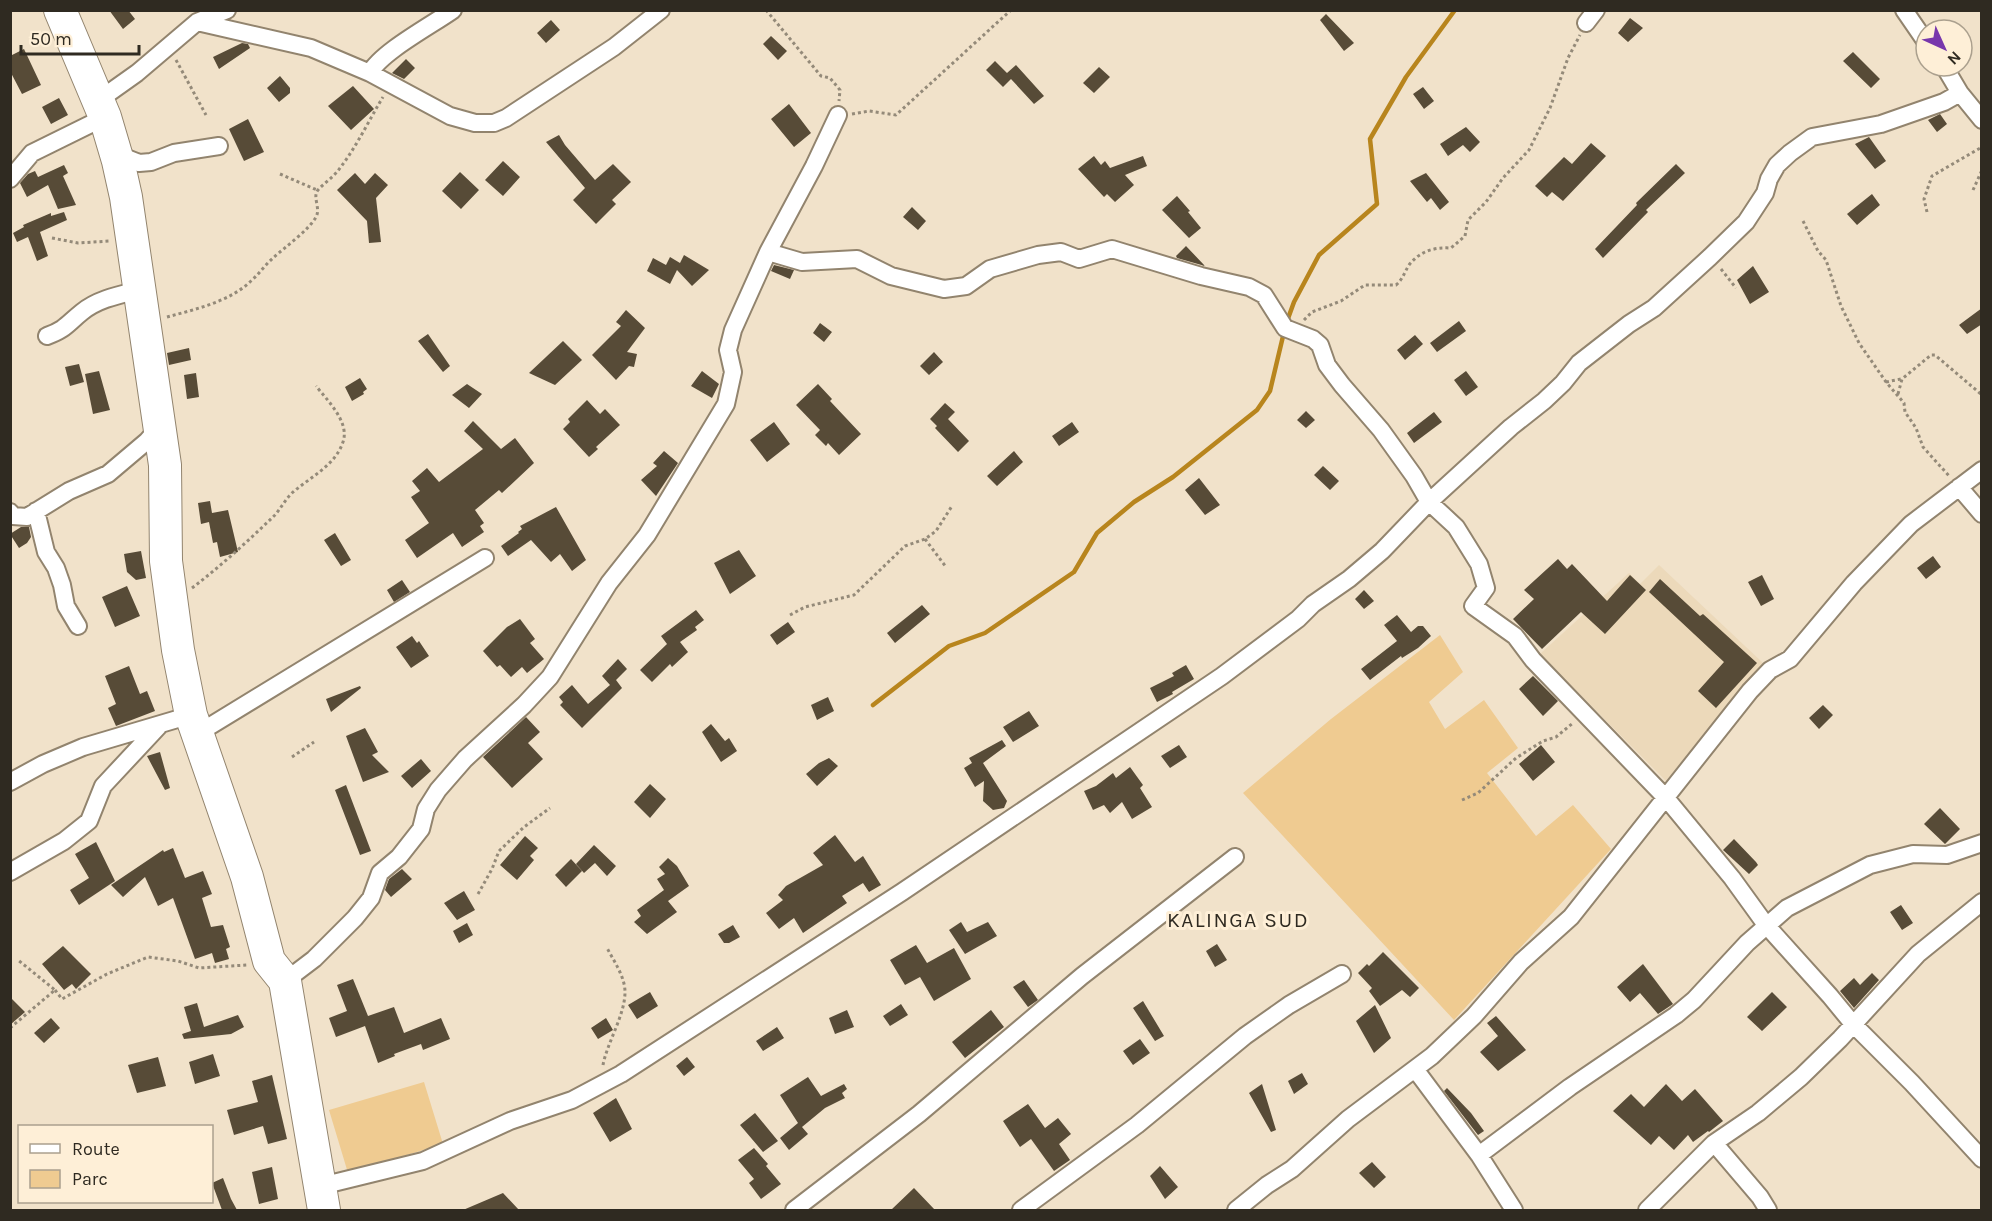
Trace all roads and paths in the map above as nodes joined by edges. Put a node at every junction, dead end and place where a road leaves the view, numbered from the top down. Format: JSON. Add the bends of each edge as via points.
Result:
{"nodes":[{"id":1,"x":60,"y":10,"type":"edge"},
{"id":2,"x":227,"y":10,"type":"edge"},
{"id":3,"x":453,"y":10,"type":"edge"},
{"id":4,"x":661,"y":10,"type":"edge"},
{"id":5,"x":766,"y":10,"type":"edge"},
{"id":6,"x":1011,"y":10,"type":"edge"},
{"id":7,"x":1904,"y":10,"type":"edge"},
{"id":8,"x":1591,"y":17,"type":"edge"},
{"id":9,"x":197,"y":22,"type":"junction"},
{"id":10,"x":1914,"y":25,"type":"edge"},
{"id":11,"x":167,"y":46,"type":"junction"},
{"id":12,"x":370,"y":73,"type":"junction"},
{"id":13,"x":1951,"y":78,"type":"edge"},
{"id":14,"x":390,"y":85,"type":"junction"},
{"id":15,"x":1960,"y":93,"type":"junction"},
{"id":16,"x":102,"y":108,"type":"junction"},
{"id":17,"x":206,"y":115,"type":"dead end"},
{"id":18,"x":838,"y":115,"type":"junction"},
{"id":19,"x":1982,"y":120,"type":"edge"},
{"id":20,"x":219,"y":146,"type":"dead end"},
{"id":21,"x":1982,"y":147,"type":"edge"},
{"id":22,"x":118,"y":161,"type":"junction"},
{"id":23,"x":1982,"y":170,"type":"edge"},
{"id":24,"x":280,"y":174,"type":"dead end"},
{"id":25,"x":10,"y":178,"type":"edge"},
{"id":26,"x":317,"y":190,"type":"junction"},
{"id":27,"x":1973,"y":190,"type":"dead end"},
{"id":28,"x":1927,"y":212,"type":"dead end"},
{"id":29,"x":1803,"y":221,"type":"dead end"},
{"id":30,"x":52,"y":238,"type":"dead end"},
{"id":31,"x":131,"y":240,"type":"junction"},
{"id":32,"x":768,"y":252,"type":"junction"},
{"id":33,"x":1710,"y":256,"type":"junction"},
{"id":34,"x":1736,"y":288,"type":"dead end"},
{"id":35,"x":139,"y":290,"type":"junction"},
{"id":36,"x":143,"y":323,"type":"junction"},
{"id":37,"x":1295,"y":333,"type":"junction"},
{"id":38,"x":48,"y":336,"type":"dead end"},
{"id":39,"x":1902,"y":379,"type":"junction"},
{"id":40,"x":1886,"y":381,"type":"junction"},
{"id":41,"x":316,"y":386,"type":"dead end"},
{"id":42,"x":1898,"y":395,"type":"junction"},
{"id":43,"x":1982,"y":395,"type":"edge"},
{"id":44,"x":160,"y":426,"type":"junction"},
{"id":45,"x":1982,"y":470,"type":"edge"},
{"id":46,"x":1959,"y":488,"type":"junction"},
{"id":47,"x":1430,"y":502,"type":"junction"},
{"id":48,"x":952,"y":506,"type":"dead end"},
{"id":49,"x":36,"y":511,"type":"junction"},
{"id":50,"x":10,"y":512,"type":"edge"},
{"id":51,"x":1982,"y":514,"type":"edge"},
{"id":52,"x":925,"y":539,"type":"junction"},
{"id":53,"x":485,"y":558,"type":"dead end"},
{"id":54,"x":946,"y":567,"type":"dead end"},
{"id":55,"x":171,"y":598,"type":"junction"},
{"id":56,"x":790,"y":615,"type":"dead end"},
{"id":57,"x":78,"y":626,"type":"dead end"},
{"id":58,"x":1582,"y":713,"type":"junction"},
{"id":59,"x":194,"y":725,"type":"junction"},
{"id":60,"x":159,"y":726,"type":"junction"},
{"id":61,"x":314,"y":742,"type":"dead end"},
{"id":62,"x":292,"y":757,"type":"dead end"},
{"id":63,"x":10,"y":782,"type":"edge"},
{"id":64,"x":1666,"y":798,"type":"junction"},
{"id":65,"x":1462,"y":800,"type":"dead end"},
{"id":66,"x":550,"y":808,"type":"dead end"},
{"id":67,"x":1982,"y":843,"type":"edge"},
{"id":68,"x":1235,"y":857,"type":"dead end"},
{"id":69,"x":10,"y":872,"type":"edge"},
{"id":70,"x":478,"y":894,"type":"dead end"},
{"id":71,"x":1979,"y":909,"type":"edge"},
{"id":72,"x":1766,"y":925,"type":"junction"},
{"id":73,"x":607,"y":948,"type":"dead end"},
{"id":74,"x":18,"y":960,"type":"dead end"},
{"id":75,"x":277,"y":971,"type":"junction"},
{"id":76,"x":1342,"y":974,"type":"dead end"},
{"id":77,"x":55,"y":990,"type":"junction"},
{"id":78,"x":1853,"y":1024,"type":"junction"},
{"id":79,"x":10,"y":1028,"type":"edge"},
{"id":80,"x":1415,"y":1069,"type":"junction"},
{"id":81,"x":600,"y":1085,"type":"junction"},
{"id":82,"x":1714,"y":1143,"type":"junction"},
{"id":83,"x":1479,"y":1155,"type":"junction"},
{"id":84,"x":1982,"y":1159,"type":"edge"},
{"id":85,"x":322,"y":1198,"type":"edge"},
{"id":86,"x":794,"y":1210,"type":"edge"},
{"id":87,"x":1021,"y":1210,"type":"edge"},
{"id":88,"x":1236,"y":1210,"type":"edge"},
{"id":89,"x":1514,"y":1210,"type":"edge"},
{"id":90,"x":1647,"y":1210,"type":"edge"},
{"id":91,"x":1768,"y":1210,"type":"edge"}],
"edges":[{"from":1,"to":16,"type":"highway"},
{"from":2,"to":9,"type":"street"},
{"from":3,"to":12,"type":"street","via":[[388,54]]},
{"from":4,"to":14,"type":"street","via":[[614,47],[494,123],[450,116]]},
{"from":5,"to":18,"type":"path","via":[[821,76],[830,78],[840,90]]},
{"from":6,"to":18,"type":"path","via":[[896,115],[869,111]]},
{"from":7,"to":10,"type":"street"},
{"from":8,"to":37,"type":"path","via":[[1568,58],[1529,150],[1468,220],[1465,236],[1451,248],[1425,251],[1409,265],[1396,285],[1365,285],[1341,301],[1312,312]]},
{"from":9,"to":11,"type":"street"},
{"from":9,"to":12,"type":"street","via":[[311,48]]},
{"from":11,"to":16,"type":"street"},
{"from":11,"to":17,"type":"path"},
{"from":12,"to":14,"type":"street"},
{"from":13,"to":15,"type":"street"},
{"from":14,"to":26,"type":"path","via":[[350,154]]},
{"from":15,"to":19,"type":"street"},
{"from":15,"to":33,"type":"street","via":[[1881,124],[1812,137],[1777,165],[1746,222]]},
{"from":16,"to":22,"type":"highway"},
{"from":16,"to":25,"type":"street","via":[[32,153]]},
{"from":18,"to":32,"type":"street"},
{"from":20,"to":22,"type":"street","via":[[174,153],[151,162]]},
{"from":21,"to":28,"type":"path","via":[[1932,177],[1924,199]]},
{"from":22,"to":31,"type":"highway"},
{"from":23,"to":27,"type":"path"},
{"from":24,"to":26,"type":"path"},
{"from":26,"to":36,"type":"path","via":[[316,217],[251,282],[207,306]]},
{"from":29,"to":40,"type":"path","via":[[1826,260],[1850,327]]},
{"from":30,"to":31,"type":"path","via":[[78,243]]},
{"from":31,"to":35,"type":"highway"},
{"from":32,"to":37,"type":"street","via":[[802,262],[857,259],[891,276],[944,289],[966,286],[990,269],[1038,255],[1061,252],[1079,259],[1112,249],[1249,287],[1264,295],[1285,328]]},
{"from":32,"to":75,"type":"street","via":[[733,330],[728,350],[733,372],[726,404],[647,535],[609,583],[550,677],[438,790],[426,809],[421,829],[380,873],[371,898],[355,918],[314,959]]},
{"from":33,"to":34,"type":"path"},
{"from":33,"to":47,"type":"street","via":[[1654,308],[1579,363],[1563,384]]},
{"from":35,"to":36,"type":"highway"},
{"from":35,"to":38,"type":"street","via":[[111,296]]},
{"from":36,"to":44,"type":"highway"},
{"from":37,"to":47,"type":"street","via":[[1320,345],[1327,365],[1382,430]]},
{"from":39,"to":40,"type":"path"},
{"from":39,"to":42,"type":"path"},
{"from":39,"to":43,"type":"path","via":[[1935,355]]},
{"from":40,"to":42,"type":"path"},
{"from":41,"to":55,"type":"path","via":[[344,427],[344,441],[328,466],[290,495],[209,575],[188,592]]},
{"from":42,"to":46,"type":"path","via":[[1923,447]]},
{"from":44,"to":49,"type":"street","via":[[108,474]]},
{"from":44,"to":55,"type":"highway"},
{"from":45,"to":46,"type":"street"},
{"from":46,"to":51,"type":"street"},
{"from":46,"to":64,"type":"street","via":[[1911,524],[1854,583],[1790,659],[1770,670],[1750,691]]},
{"from":47,"to":58,"type":"street","via":[[1456,527],[1479,564],[1486,588],[1473,606],[1515,636]]},
{"from":47,"to":81,"type":"street","via":[[1349,579],[1222,676],[902,892]]},
{"from":48,"to":52,"type":"path","via":[[936,531]]},
{"from":49,"to":50,"type":"street","via":[[27,517]]},
{"from":49,"to":57,"type":"street","via":[[46,552],[63,585],[66,606]]},
{"from":52,"to":54,"type":"path"},
{"from":52,"to":56,"type":"path","via":[[905,546],[854,596],[805,607]]},
{"from":53,"to":59,"type":"street"},
{"from":55,"to":59,"type":"highway"},
{"from":58,"to":64,"type":"street"},
{"from":58,"to":65,"type":"path","via":[[1556,738],[1543,741],[1478,793]]},
{"from":59,"to":60,"type":"street"},
{"from":59,"to":75,"type":"highway"},
{"from":60,"to":63,"type":"street","via":[[83,747]]},
{"from":60,"to":69,"type":"street","via":[[103,786],[89,821],[64,841]]},
{"from":61,"to":62,"type":"path"},
{"from":64,"to":72,"type":"street"},
{"from":64,"to":80,"type":"street","via":[[1571,917],[1521,962],[1474,1016]]},
{"from":66,"to":70,"type":"path","via":[[499,851]]},
{"from":67,"to":72,"type":"street","via":[[1947,855],[1913,854],[1870,865],[1787,908]]},
{"from":68,"to":86,"type":"street","via":[[1082,976],[919,1114]]},
{"from":71,"to":78,"type":"street","via":[[1918,954]]},
{"from":72,"to":78,"type":"street"},
{"from":72,"to":83,"type":"street","via":[[1676,1015]]},
{"from":73,"to":81,"type":"path","via":[[625,992]]},
{"from":74,"to":77,"type":"path"},
{"from":75,"to":77,"type":"path","via":[[199,968],[148,957],[62,999]]},
{"from":75,"to":85,"type":"highway"},
{"from":76,"to":87,"type":"street","via":[[1245,1036],[1137,1125]]},
{"from":77,"to":79,"type":"path"},
{"from":78,"to":82,"type":"street","via":[[1801,1077]]},
{"from":78,"to":84,"type":"street"},
{"from":80,"to":83,"type":"street"},
{"from":80,"to":88,"type":"street"},
{"from":81,"to":85,"type":"street","via":[[423,1161]]},
{"from":82,"to":90,"type":"street"},
{"from":82,"to":91,"type":"street"},
{"from":83,"to":89,"type":"street"}]}
